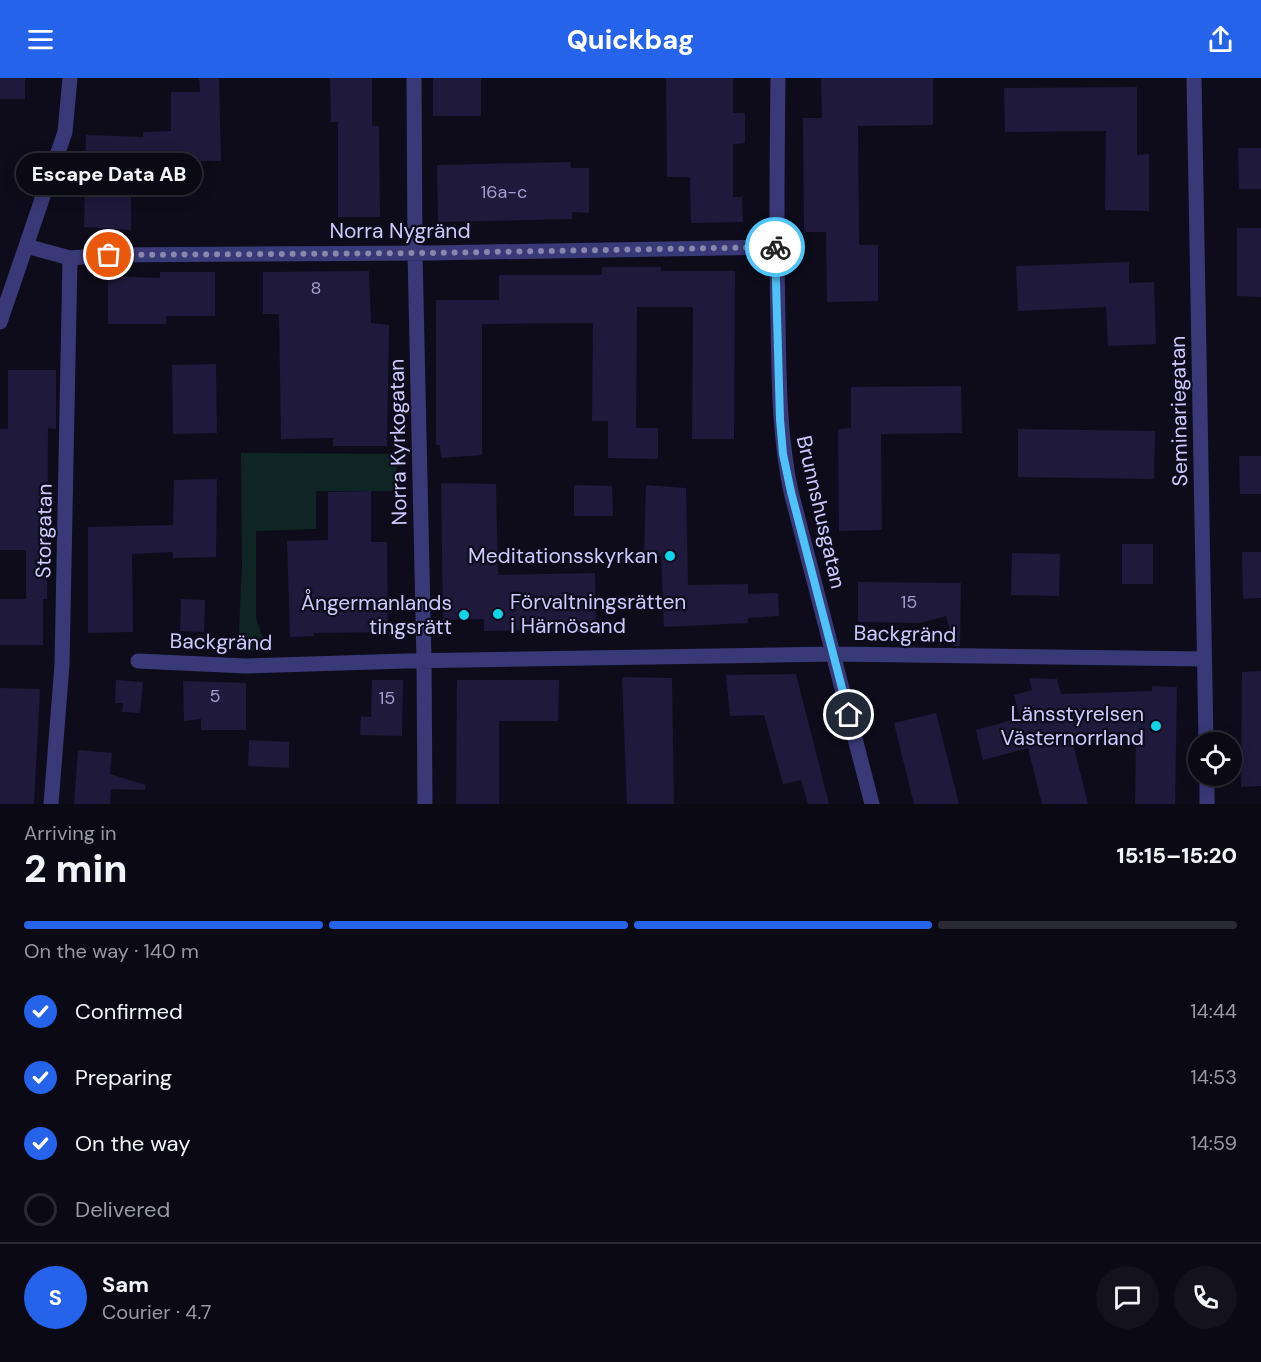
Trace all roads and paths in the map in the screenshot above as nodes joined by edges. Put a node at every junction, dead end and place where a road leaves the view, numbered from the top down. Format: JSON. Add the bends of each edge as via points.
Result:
{"nodes":[{"id":1,"x":70,"y":78,"type":"edge"},
{"id":2,"x":414,"y":78,"type":"edge"},
{"id":3,"x":778,"y":78,"type":"edge"},
{"id":4,"x":1194,"y":78,"type":"edge"},
{"id":5,"x":26,"y":246,"type":"junction"},
{"id":6,"x":776,"y":247,"type":"junction"},
{"id":7,"x":415,"y":252,"type":"junction"},
{"id":8,"x":70,"y":258,"type":"junction"},
{"id":9,"x":0,"y":322,"type":"edge"},
{"id":10,"x":834,"y":654,"type":"junction"},
{"id":11,"x":1204,"y":659,"type":"junction"},
{"id":12,"x":138,"y":661,"type":"dead end"},
{"id":13,"x":424,"y":661,"type":"junction"},
{"id":14,"x":1206,"y":732,"type":"edge"},
{"id":15,"x":1207,"y":786,"type":"edge"},
{"id":16,"x":51,"y":804,"type":"edge"},
{"id":17,"x":425,"y":804,"type":"edge"},
{"id":18,"x":872,"y":804,"type":"edge"},
{"id":19,"x":1207,"y":804,"type":"edge"}],
"edges":[{"from":1,"to":5,"type":"street","via":[[65,132]]},
{"from":2,"to":7,"type":"street","name":"Norra Kyrkogatan"},
{"from":3,"to":6,"type":"street","name":"Brunnshusgatan"},
{"from":4,"to":11,"type":"street","name":"Seminariegatan"},
{"from":5,"to":8,"type":"street","name":"Norra Nygränd"},
{"from":5,"to":9,"type":"street"},
{"from":6,"to":7,"type":"street","name":"Norra Nygränd"},
{"from":6,"to":10,"type":"street","name":"Brunnshusgatan","via":[[783,454]]},
{"from":7,"to":8,"type":"street","name":"Norra Nygränd"},
{"from":7,"to":13,"type":"street","name":"Norra Kyrkogatan"},
{"from":8,"to":16,"type":"street","name":"Storgatan","via":[[62,665]]},
{"from":10,"to":11,"type":"street","name":"Backgränd"},
{"from":10,"to":13,"type":"street","name":"Backgränd"},
{"from":10,"to":18,"type":"street","name":"Brunnshusgatan"},
{"from":11,"to":14,"type":"street","name":"Seminariegatan"},
{"from":12,"to":13,"type":"street","name":"Backgränd","via":[[245,666]]},
{"from":13,"to":17,"type":"street","name":"Norra Kyrkogatan"},
{"from":15,"to":19,"type":"street"}]}
